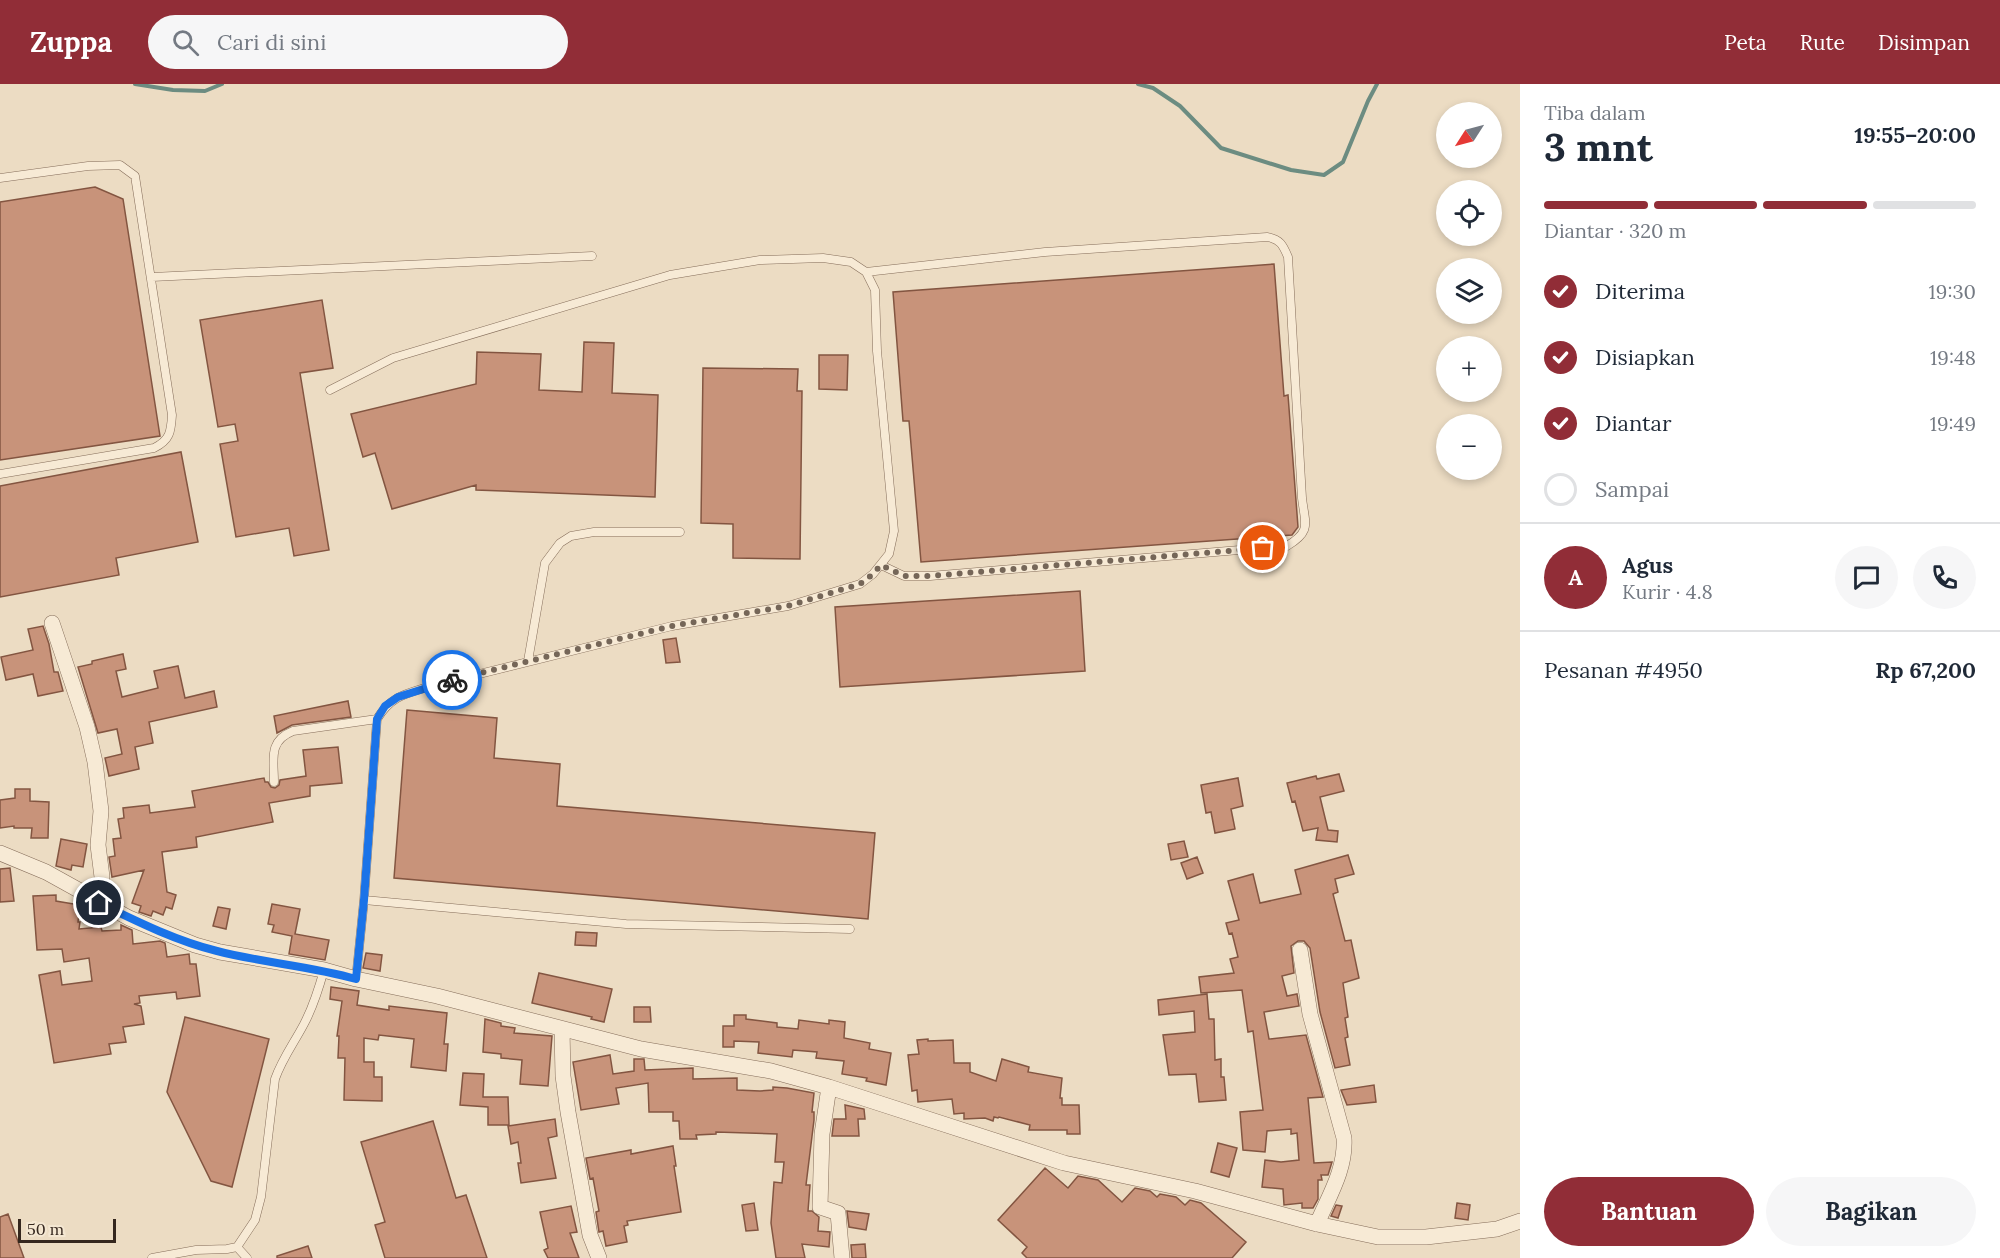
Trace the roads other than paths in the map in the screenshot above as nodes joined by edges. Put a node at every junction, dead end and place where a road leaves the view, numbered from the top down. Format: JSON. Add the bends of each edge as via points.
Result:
{"nodes":[{"id":1,"x":0,"y":178,"type":"edge"},
{"id":2,"x":592,"y":256,"type":"dead end"},
{"id":3,"x":866,"y":272,"type":"junction"},
{"id":4,"x":152,"y":277,"type":"junction"},
{"id":5,"x":330,"y":390,"type":"dead end"},
{"id":6,"x":0,"y":474,"type":"edge"},
{"id":7,"x":680,"y":532,"type":"dead end"},
{"id":8,"x":881,"y":565,"type":"junction"},
{"id":9,"x":52,"y":622,"type":"dead end"},
{"id":10,"x":528,"y":661,"type":"junction"},
{"id":11,"x":377,"y":719,"type":"junction"},
{"id":12,"x":274,"y":782,"type":"dead end"},
{"id":13,"x":0,"y":854,"type":"edge"},
{"id":14,"x":364,"y":900,"type":"junction"},
{"id":15,"x":99,"y":903,"type":"junction"},
{"id":16,"x":850,"y":929,"type":"dead end"},
{"id":17,"x":1300,"y":950,"type":"dead end"},
{"id":18,"x":324,"y":970,"type":"junction"},
{"id":19,"x":356,"y":979,"type":"junction"},
{"id":20,"x":562,"y":1029,"type":"junction"},
{"id":21,"x":829,"y":1087,"type":"junction"},
{"id":22,"x":1520,"y":1221,"type":"edge"},
{"id":23,"x":1317,"y":1224,"type":"junction"},
{"id":24,"x":237,"y":1247,"type":"junction"},
{"id":25,"x":152,"y":1258,"type":"edge"},
{"id":26,"x":247,"y":1258,"type":"edge"},
{"id":27,"x":599,"y":1258,"type":"edge"},
{"id":28,"x":842,"y":1258,"type":"edge"}],
"edges":[{"from":1,"to":4,"type":"lane","via":[[120,165],[135,176]]},
{"from":2,"to":4,"type":"lane"},
{"from":3,"to":5,"type":"lane","via":[[851,262],[823,258],[760,260],[670,275],[393,358]]},
{"from":3,"to":8,"type":"lane","via":[[875,290],[894,531],[890,554]]},
{"from":3,"to":8,"type":"lane","via":[[1045,252],[1276,239],[1288,257],[1305,530],[1287,546],[930,576],[904,576]]},
{"from":4,"to":6,"type":"lane","via":[[172,415],[171,435],[154,448]]},
{"from":7,"to":10,"type":"lane","via":[[594,532],[571,536],[560,543],[545,563]]},
{"from":8,"to":10,"type":"lane","via":[[860,584],[788,606],[672,626]]},
{"from":9,"to":15,"type":"street","via":[[95,762],[101,811]]},
{"from":10,"to":11,"type":"lane","via":[[398,697],[385,706]]},
{"from":11,"to":12,"type":"lane","via":[[283,735],[274,746]]},
{"from":11,"to":14,"type":"lane"},
{"from":13,"to":15,"type":"street","via":[[46,872]]},
{"from":14,"to":16,"type":"lane","via":[[626,924]]},
{"from":14,"to":19,"type":"lane"},
{"from":15,"to":18,"type":"street","via":[[195,945]]},
{"from":17,"to":23,"type":"street","via":[[1310,1014],[1344,1138],[1338,1179]]},
{"from":18,"to":19,"type":"street"},
{"from":18,"to":24,"type":"lane","via":[[304,1024],[275,1079],[261,1197],[255,1220]]},
{"from":19,"to":20,"type":"street"},
{"from":20,"to":21,"type":"street","via":[[641,1050],[771,1071]]},
{"from":20,"to":27,"type":"street","via":[[568,1112],[590,1236]]},
{"from":21,"to":23,"type":"street","via":[[1064,1163],[1195,1191]]},
{"from":21,"to":28,"type":"street","via":[[822,1134],[820,1207],[838,1214]]},
{"from":22,"to":23,"type":"street","via":[[1497,1229],[1417,1237],[1378,1237]]},
{"from":24,"to":25,"type":"lane"},
{"from":24,"to":26,"type":"lane"}]}
